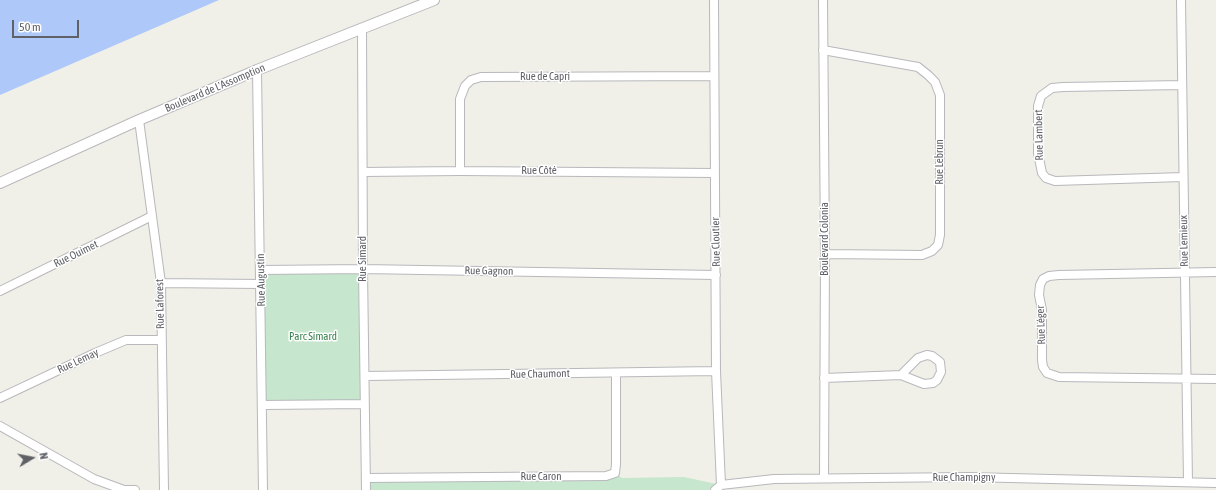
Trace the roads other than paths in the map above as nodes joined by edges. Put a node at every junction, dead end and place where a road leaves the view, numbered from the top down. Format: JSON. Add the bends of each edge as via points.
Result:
{"nodes":[{"id":1,"x":434,"y":0,"type":"edge"},
{"id":2,"x":714,"y":0,"type":"edge"},
{"id":3,"x":823,"y":0,"type":"edge"},
{"id":4,"x":1181,"y":0,"type":"edge"},
{"id":5,"x":362,"y":28,"type":"junction"},
{"id":6,"x":823,"y":50,"type":"junction"},
{"id":7,"x":257,"y":70,"type":"junction"},
{"id":8,"x":714,"y":76,"type":"junction"},
{"id":9,"x":1182,"y":85,"type":"junction"},
{"id":10,"x":139,"y":120,"type":"junction"},
{"id":11,"x":460,"y":171,"type":"junction"},
{"id":12,"x":363,"y":172,"type":"junction"},
{"id":13,"x":715,"y":173,"type":"junction"},
{"id":14,"x":1183,"y":177,"type":"junction"},
{"id":15,"x":0,"y":183,"type":"edge"},
{"id":16,"x":152,"y":216,"type":"junction"},
{"id":17,"x":825,"y":254,"type":"junction"},
{"id":18,"x":363,"y":269,"type":"junction"},
{"id":19,"x":261,"y":270,"type":"junction"},
{"id":20,"x":1185,"y":272,"type":"junction"},
{"id":21,"x":1216,"y":272,"type":"edge"},
{"id":22,"x":716,"y":275,"type":"junction"},
{"id":23,"x":161,"y":283,"type":"junction"},
{"id":24,"x":261,"y":284,"type":"junction"},
{"id":25,"x":0,"y":291,"type":"edge"},
{"id":26,"x":161,"y":340,"type":"junction"},
{"id":27,"x":716,"y":371,"type":"junction"},
{"id":28,"x":616,"y":373,"type":"junction"},
{"id":29,"x":901,"y":375,"type":"junction"},
{"id":30,"x":365,"y":376,"type":"junction"},
{"id":31,"x":824,"y":378,"type":"junction"},
{"id":32,"x":1187,"y":379,"type":"junction"},
{"id":33,"x":1216,"y":379,"type":"edge"},
{"id":34,"x":0,"y":398,"type":"edge"},
{"id":35,"x":364,"y":404,"type":"junction"},
{"id":36,"x":263,"y":405,"type":"junction"},
{"id":37,"x":0,"y":426,"type":"edge"},
{"id":38,"x":366,"y":478,"type":"junction"},
{"id":39,"x":824,"y":478,"type":"junction"},
{"id":40,"x":1188,"y":482,"type":"junction"},
{"id":41,"x":1216,"y":483,"type":"edge"},
{"id":42,"x":718,"y":487,"type":"edge"},
{"id":43,"x":135,"y":490,"type":"edge"},
{"id":44,"x":164,"y":490,"type":"edge"},
{"id":45,"x":263,"y":490,"type":"edge"},
{"id":46,"x":366,"y":490,"type":"edge"}],
"edges":[{"from":1,"to":5,"type":"street","name":"Boulevard de L'Assomption"},
{"from":2,"to":8,"type":"street","name":"Rue Cloutier"},
{"from":3,"to":6,"type":"street","name":"Boulevard Colonia"},
{"from":4,"to":9,"type":"street","name":"Rue Lemieux"},
{"from":5,"to":7,"type":"street","name":"Boulevard de L'Assomption"},
{"from":5,"to":12,"type":"street","name":"Rue Simard"},
{"from":6,"to":17,"type":"street","name":"Boulevard Colonia"},
{"from":6,"to":17,"type":"street","name":"Rue Lebrun","via":[[918,67],[935,82],[940,95],[938,245],[922,255]]},
{"from":7,"to":10,"type":"street","name":"Boulevard de L'Assomption"},
{"from":7,"to":19,"type":"street","name":"Rue Augustin"},
{"from":8,"to":11,"type":"street","name":"Rue de Capri","via":[[481,77],[471,80],[465,86],[460,99]]},
{"from":8,"to":13,"type":"street","name":"Rue Cloutier"},
{"from":9,"to":14,"type":"street","name":"Rue Lemieux"},
{"from":9,"to":14,"type":"street","name":"Rue Lambert","via":[[1052,88],[1041,96],[1038,106],[1038,153],[1042,173],[1046,178],[1055,181]]},
{"from":10,"to":15,"type":"street","name":"Boulevard de L'Assomption"},
{"from":10,"to":16,"type":"street","name":"Rue Laforest"},
{"from":11,"to":12,"type":"street","name":"Rue Côté"},
{"from":11,"to":13,"type":"street","name":"Rue Côté"},
{"from":12,"to":18,"type":"street","name":"Rue Simard"},
{"from":13,"to":22,"type":"street","name":"Rue Cloutier"},
{"from":14,"to":20,"type":"street","name":"Rue Lemieux"},
{"from":16,"to":23,"type":"street","name":"Rue Laforest"},
{"from":16,"to":25,"type":"street","name":"Rue Ouimet"},
{"from":17,"to":31,"type":"street","name":"Boulevard Colonia"},
{"from":18,"to":19,"type":"street","name":"Rue Gagnon"},
{"from":18,"to":22,"type":"street","name":"Rue Gagnon"},
{"from":18,"to":30,"type":"street","name":"Rue Simard"},
{"from":19,"to":24,"type":"street","name":"Rue Augustin"},
{"from":20,"to":21,"type":"street"},
{"from":20,"to":32,"type":"street","name":"Rue Lemieux"},
{"from":20,"to":32,"type":"street","name":"Rue Léger","via":[[1049,276],[1043,279],[1040,285],[1040,295],[1042,360],[1047,373],[1059,377]]},
{"from":22,"to":27,"type":"street","name":"Rue Cloutier"},
{"from":23,"to":24,"type":"street"},
{"from":23,"to":26,"type":"street","name":"Rue Laforest"},
{"from":24,"to":36,"type":"street","name":"Rue Augustin"},
{"from":26,"to":34,"type":"street","name":"Rue Lemay","via":[[126,340],[95,352]]},
{"from":26,"to":44,"type":"street","name":"Rue Laforest"},
{"from":27,"to":28,"type":"street","name":"Rue Chaumont"},
{"from":27,"to":42,"type":"street","name":"Rue Cloutier"},
{"from":28,"to":30,"type":"street","name":"Rue Chaumont"},
{"from":28,"to":38,"type":"street","name":"Rue Caron","via":[[615,473],[606,476]]},
{"from":29,"to":29,"type":"street","via":[[924,384],[933,383],[940,376],[940,362],[932,356],[922,356]]},
{"from":29,"to":31,"type":"street"},
{"from":30,"to":35,"type":"street","name":"Rue Simard"},
{"from":31,"to":39,"type":"street","name":"Boulevard Colonia"},
{"from":32,"to":33,"type":"street"},
{"from":32,"to":40,"type":"street","name":"Rue Lemieux"},
{"from":35,"to":36,"type":"street"},
{"from":35,"to":38,"type":"street","name":"Rue Simard"},
{"from":36,"to":45,"type":"street","name":"Rue Augustin"},
{"from":37,"to":43,"type":"street","via":[[94,479],[124,490]]},
{"from":38,"to":46,"type":"street","name":"Rue Simard"},
{"from":39,"to":40,"type":"street","name":"Rue Champigny","via":[[968,477]]},
{"from":39,"to":42,"type":"street","name":"Rue Champigny","via":[[774,479]]},
{"from":40,"to":41,"type":"street","name":"Rue Champigny"}]}
